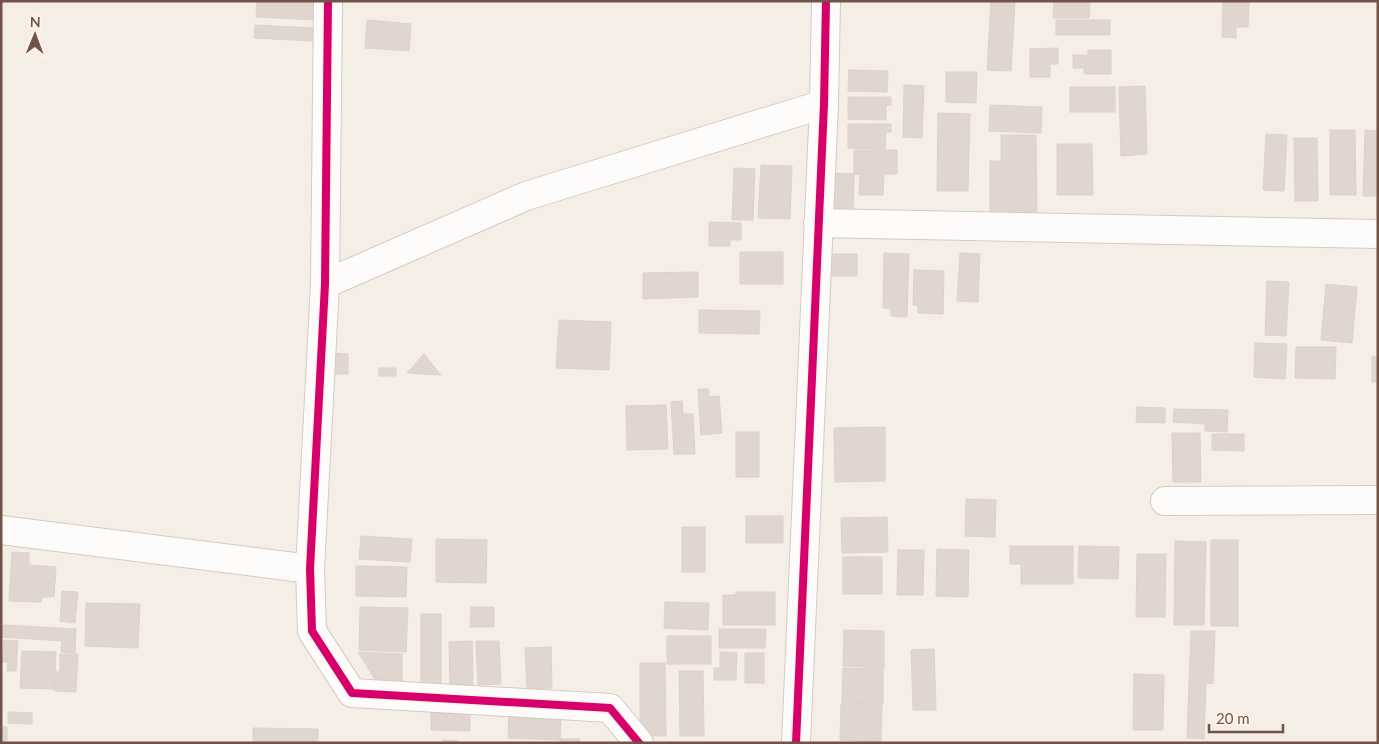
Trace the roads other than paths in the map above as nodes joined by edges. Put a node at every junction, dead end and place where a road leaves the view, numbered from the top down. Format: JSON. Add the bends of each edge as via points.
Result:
{"nodes":[{"id":1,"x":328,"y":1,"type":"edge"},
{"id":2,"x":826,"y":1,"type":"edge"},
{"id":3,"x":824,"y":104,"type":"junction"},
{"id":4,"x":818,"y":223,"type":"junction"},
{"id":5,"x":1378,"y":234,"type":"edge"},
{"id":6,"x":325,"y":284,"type":"junction"},
{"id":7,"x":1378,"y":500,"type":"edge"},
{"id":8,"x":1165,"y":501,"type":"dead end"},
{"id":9,"x":1,"y":530,"type":"edge"},
{"id":10,"x":310,"y":569,"type":"junction"},
{"id":11,"x":639,"y":743,"type":"edge"},
{"id":12,"x":796,"y":743,"type":"edge"}],
"edges":[{"from":1,"to":6,"type":"street"},
{"from":2,"to":3,"type":"street"},
{"from":3,"to":4,"type":"street"},
{"from":3,"to":6,"type":"street","via":[[526,196]]},
{"from":4,"to":5,"type":"street"},
{"from":4,"to":12,"type":"street"},
{"from":6,"to":10,"type":"street"},
{"from":7,"to":8,"type":"street"},
{"from":9,"to":10,"type":"street"},
{"from":10,"to":11,"type":"street","via":[[312,631],[352,693],[610,708]]}]}
